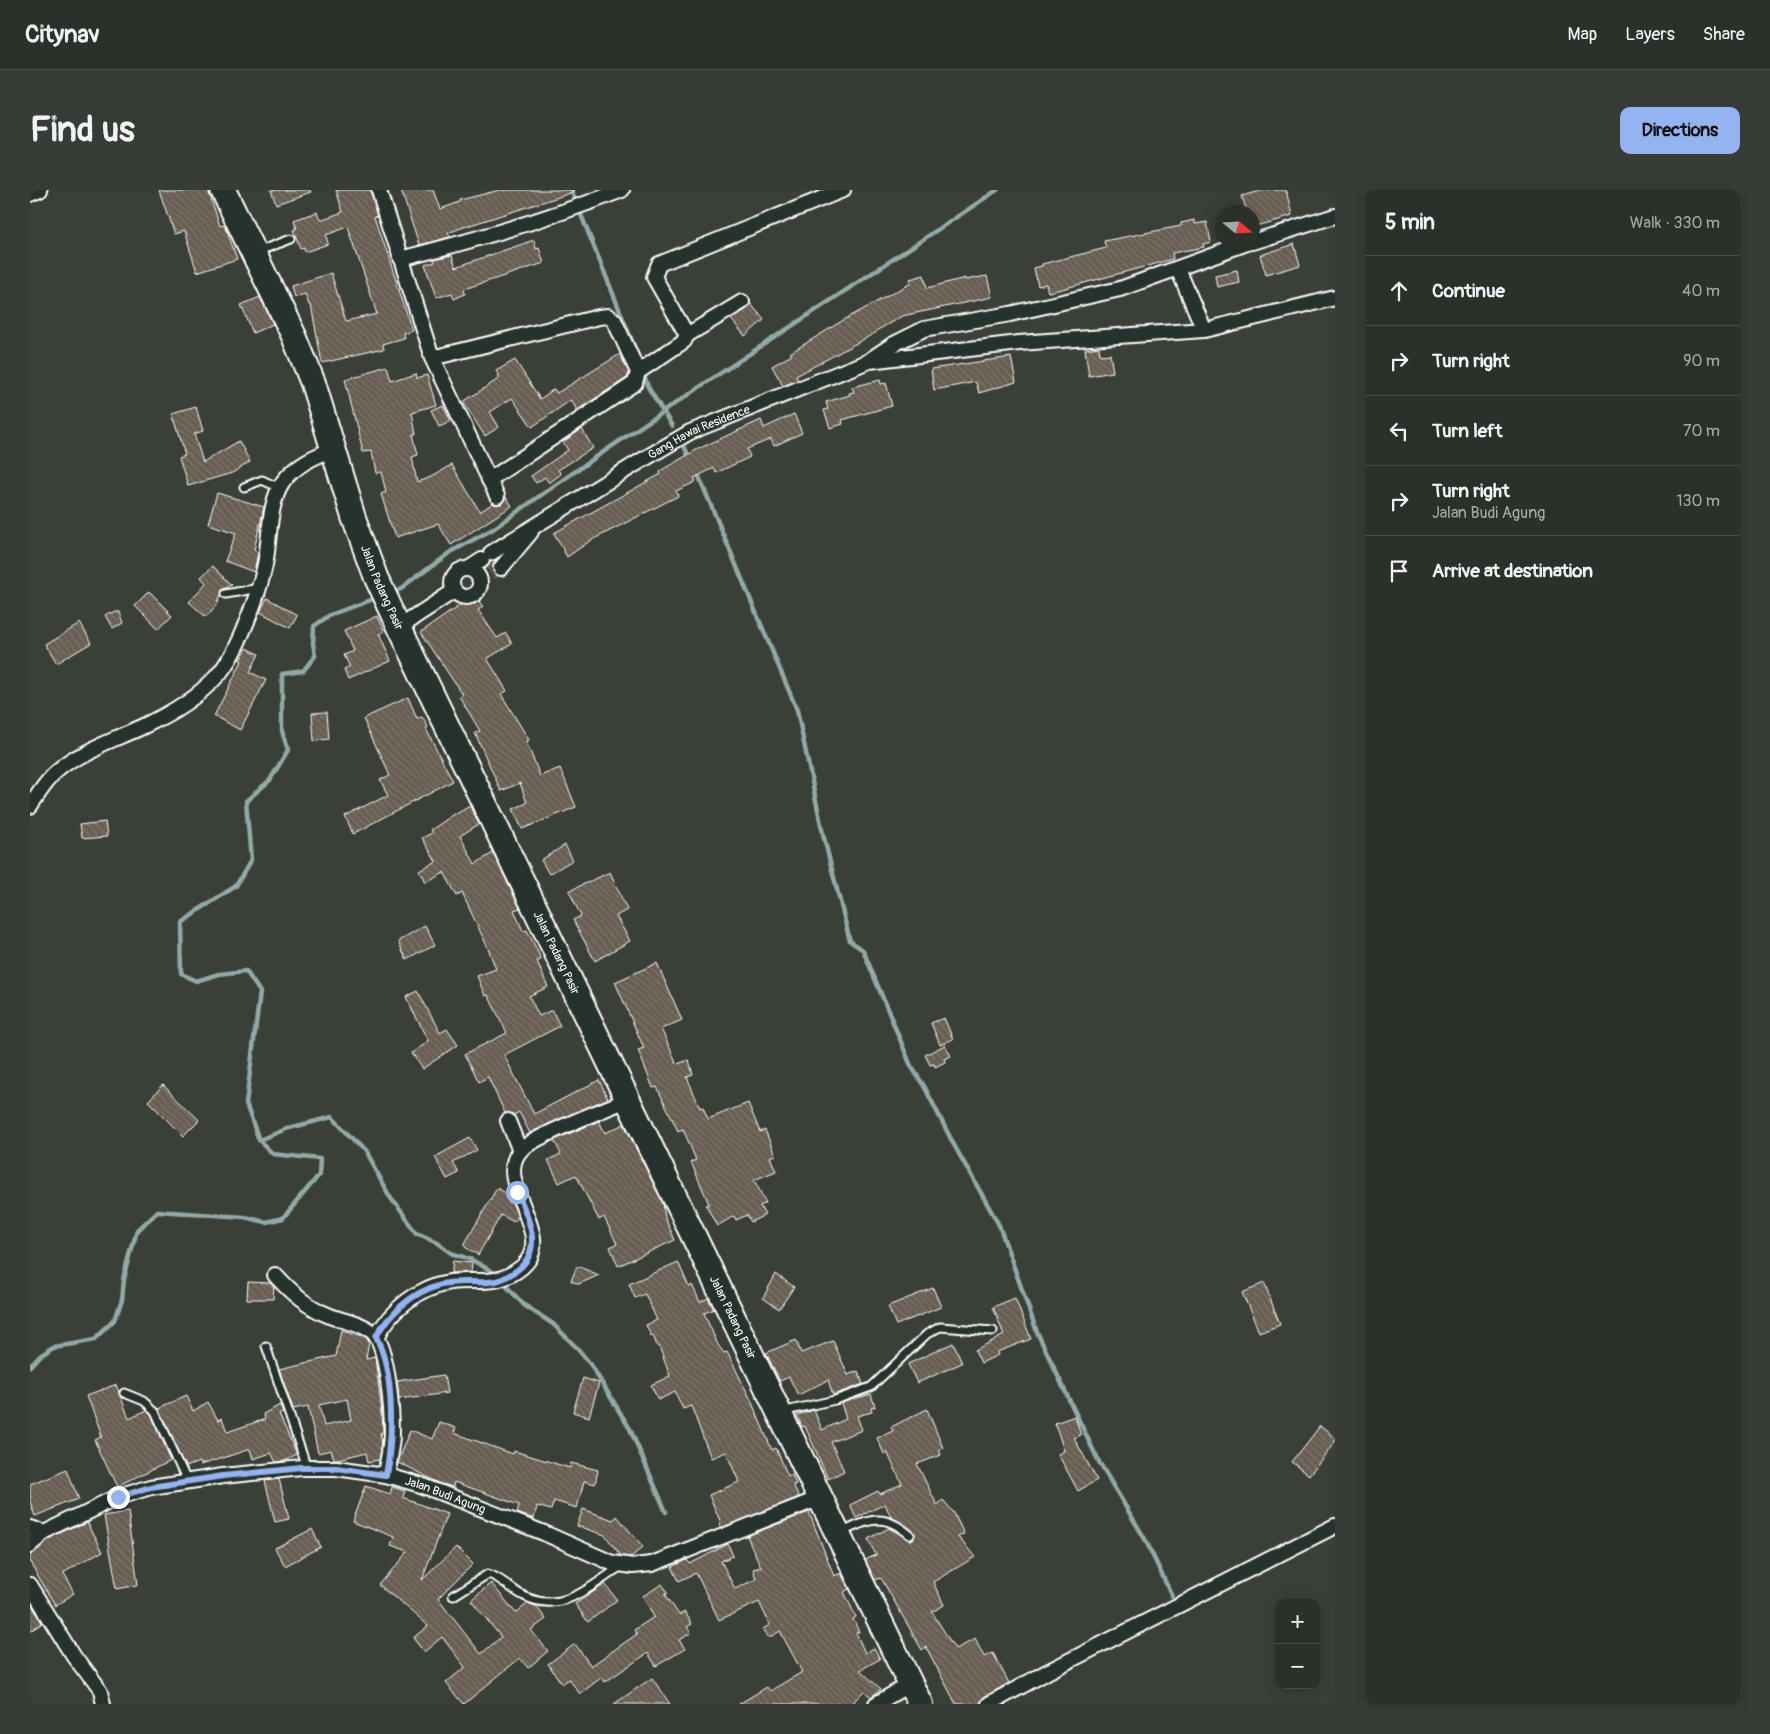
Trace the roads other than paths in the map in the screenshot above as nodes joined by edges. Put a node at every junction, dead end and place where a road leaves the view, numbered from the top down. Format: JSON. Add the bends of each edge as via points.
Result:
{"nodes":[{"id":1,"x":40,"y":190,"type":"edge"},
{"id":2,"x":223,"y":190,"type":"edge"},
{"id":3,"x":379,"y":190,"type":"edge"},
{"id":4,"x":622,"y":190,"type":"edge"},
{"id":5,"x":843,"y":190,"type":"edge"},
{"id":6,"x":30,"y":194,"type":"edge"},
{"id":7,"x":1335,"y":216,"type":"edge"},
{"id":8,"x":291,"y":239,"type":"dead end"},
{"id":9,"x":1260,"y":239,"type":"edge"},
{"id":10,"x":1229,"y":250,"type":"edge"},
{"id":11,"x":254,"y":252,"type":"junction"},
{"id":12,"x":400,"y":259,"type":"junction"},
{"id":13,"x":1178,"y":269,"type":"junction"},
{"id":14,"x":1335,"y":298,"type":"edge"},
{"id":15,"x":742,"y":302,"type":"dead end"},
{"id":16,"x":1204,"y":330,"type":"junction"},
{"id":17,"x":687,"y":335,"type":"junction"},
{"id":18,"x":432,"y":358,"type":"junction"},
{"id":19,"x":869,"y":361,"type":"junction"},
{"id":20,"x":643,"y":369,"type":"junction"},
{"id":21,"x":333,"y":449,"type":"junction"},
{"id":22,"x":489,"y":480,"type":"junction"},
{"id":23,"x":281,"y":485,"type":"junction"},
{"id":24,"x":244,"y":487,"type":"dead end"},
{"id":25,"x":497,"y":496,"type":"dead end"},
{"id":26,"x":540,"y":522,"type":"junction"},
{"id":27,"x":468,"y":569,"type":"junction"},
{"id":28,"x":479,"y":585,"type":"junction"},
{"id":29,"x":260,"y":588,"type":"junction"},
{"id":30,"x":454,"y":591,"type":"junction"},
{"id":31,"x":226,"y":594,"type":"dead end"},
{"id":32,"x":396,"y":620,"type":"junction"},
{"id":33,"x":30,"y":806,"type":"edge"},
{"id":34,"x":629,"y":1100,"type":"junction"},
{"id":35,"x":508,"y":1120,"type":"dead end"},
{"id":36,"x":520,"y":1151,"type":"junction"},
{"id":37,"x":274,"y":1275,"type":"dead end"},
{"id":38,"x":993,"y":1331,"type":"dead end"},
{"id":39,"x":376,"y":1338,"type":"junction"},
{"id":40,"x":266,"y":1346,"type":"dead end"},
{"id":41,"x":124,"y":1392,"type":"dead end"},
{"id":42,"x":779,"y":1413,"type":"junction"},
{"id":43,"x":306,"y":1468,"type":"junction"},
{"id":44,"x":386,"y":1475,"type":"junction"},
{"id":45,"x":187,"y":1481,"type":"junction"},
{"id":46,"x":820,"y":1498,"type":"junction"},
{"id":47,"x":1335,"y":1526,"type":"edge"},
{"id":48,"x":30,"y":1528,"type":"edge"},
{"id":49,"x":44,"y":1533,"type":"junction"},
{"id":50,"x":837,"y":1534,"type":"junction"},
{"id":51,"x":910,"y":1534,"type":"dead end"},
{"id":52,"x":30,"y":1545,"type":"edge"},
{"id":53,"x":622,"y":1566,"type":"junction"},
{"id":54,"x":30,"y":1585,"type":"edge"},
{"id":55,"x":453,"y":1596,"type":"dead end"},
{"id":56,"x":915,"y":1694,"type":"edge"},
{"id":57,"x":103,"y":1704,"type":"edge"},
{"id":58,"x":876,"y":1704,"type":"edge"},
{"id":59,"x":989,"y":1704,"type":"edge"}],
"edges":[{"from":1,"to":6,"type":"street"},
{"from":2,"to":11,"type":"highway","name":"Jalan Padang Pasir"},
{"from":3,"to":12,"type":"street"},
{"from":4,"to":12,"type":"street","via":[[496,235]]},
{"from":5,"to":17,"type":"street","via":[[658,264],[654,277]]},
{"from":7,"to":9,"type":"street"},
{"from":8,"to":11,"type":"lane"},
{"from":10,"to":13,"type":"street"},
{"from":11,"to":21,"type":"highway","name":"Jalan Padang Pasir","via":[[294,336]]},
{"from":12,"to":18,"type":"street"},
{"from":13,"to":16,"type":"street"},
{"from":13,"to":19,"type":"street","via":[[1102,294],[924,329]]},
{"from":14,"to":16,"type":"street"},
{"from":15,"to":17,"type":"street"},
{"from":16,"to":19,"type":"street","via":[[1028,342]]},
{"from":17,"to":20,"type":"street","via":[[684,341]]},
{"from":18,"to":20,"type":"street","via":[[608,316],[614,320]]},
{"from":18,"to":22,"type":"street"},
{"from":19,"to":26,"type":"street","name":"Gang Hawai Residence","via":[[690,432]]},
{"from":20,"to":22,"type":"street","via":[[632,385]]},
{"from":21,"to":23,"type":"street","via":[[306,460]]},
{"from":21,"to":32,"type":"highway","name":"Jalan Padang Pasir","via":[[376,577]]},
{"from":22,"to":25,"type":"street"},
{"from":23,"to":24,"type":"lane","via":[[262,480]]},
{"from":23,"to":29,"type":"street","via":[[274,506]]},
{"from":26,"to":27,"type":"street","name":"Gang Hawai Residence"},
{"from":26,"to":28,"type":"street"},
{"from":27,"to":28,"type":"street","via":[[478,576]]},
{"from":27,"to":30,"type":"street","via":[[454,575]]},
{"from":28,"to":30,"type":"street","via":[[468,597]]},
{"from":29,"to":31,"type":"lane"},
{"from":29,"to":33,"type":"street","via":[[228,661],[205,688],[159,718],[94,747],[64,766],[46,782]]},
{"from":30,"to":32,"type":"street"},
{"from":32,"to":34,"type":"highway","name":"Jalan Padang Pasir"},
{"from":34,"to":36,"type":"street","via":[[551,1133]]},
{"from":34,"to":42,"type":"highway","name":"Jalan Padang Pasir"},
{"from":35,"to":36,"type":"street"},
{"from":36,"to":39,"type":"street","via":[[513,1176],[531,1225],[532,1242],[524,1265],[501,1279],[450,1282],[422,1292],[393,1314]]},
{"from":37,"to":39,"type":"street","via":[[293,1295],[312,1308],[363,1328]]},
{"from":38,"to":42,"type":"lane","via":[[940,1327],[927,1334],[871,1386],[835,1400]]},
{"from":39,"to":44,"type":"street","via":[[384,1362],[392,1422]]},
{"from":40,"to":43,"type":"lane"},
{"from":41,"to":45,"type":"lane","via":[[144,1401],[155,1411]]},
{"from":42,"to":46,"type":"highway","name":"Jalan Padang Pasir"},
{"from":43,"to":44,"type":"street","name":"Jalan Budi Agung","via":[[336,1468]]},
{"from":43,"to":45,"type":"street","name":"Jalan Budi Agung"},
{"from":44,"to":53,"type":"street","name":"Jalan Budi Agung","via":[[421,1485]]},
{"from":45,"to":49,"type":"street","name":"Jalan Budi Agung","via":[[139,1489]]},
{"from":46,"to":50,"type":"highway","name":"Jalan Padang Pasir"},
{"from":46,"to":53,"type":"street","name":"Jalan Budi Agung","via":[[652,1564]]},
{"from":47,"to":59,"type":"street"},
{"from":48,"to":49,"type":"street"},
{"from":49,"to":52,"type":"street","name":"Jalan Budi Agung"},
{"from":50,"to":51,"type":"lane","via":[[877,1520],[895,1522]]},
{"from":50,"to":56,"type":"highway","name":"Jalan Padang Pasir"},
{"from":53,"to":55,"type":"lane","via":[[578,1595],[558,1603],[524,1596],[488,1574]]},
{"from":54,"to":57,"type":"street","via":[[100,1691]]},
{"from":56,"to":58,"type":"street"}]}
